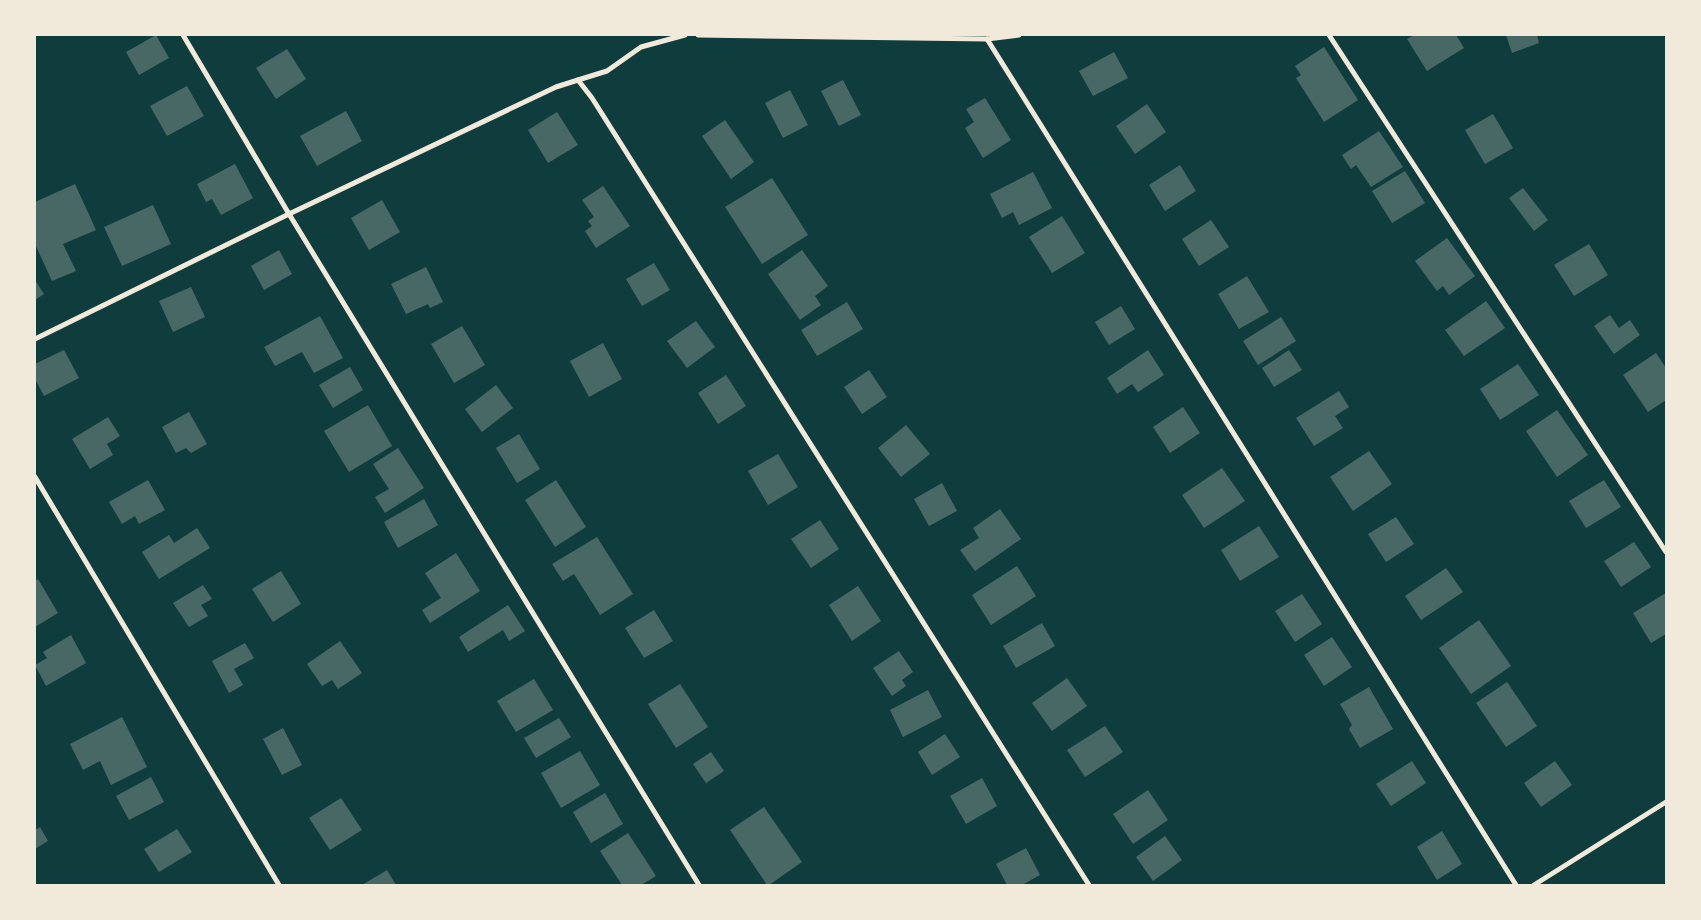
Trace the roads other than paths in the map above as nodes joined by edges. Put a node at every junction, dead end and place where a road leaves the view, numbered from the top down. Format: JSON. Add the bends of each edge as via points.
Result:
{"nodes":[{"id":1,"x":183,"y":35,"type":"edge"},
{"id":2,"x":685,"y":35,"type":"edge"},
{"id":3,"x":698,"y":35,"type":"edge"},
{"id":4,"x":1019,"y":35,"type":"edge"},
{"id":5,"x":1329,"y":35,"type":"edge"},
{"id":6,"x":987,"y":39,"type":"junction"},
{"id":7,"x":578,"y":80,"type":"junction"},
{"id":8,"x":288,"y":214,"type":"junction"},
{"id":9,"x":35,"y":339,"type":"edge"},
{"id":10,"x":35,"y":478,"type":"edge"},
{"id":11,"x":1666,"y":552,"type":"edge"},
{"id":12,"x":1666,"y":802,"type":"edge"},
{"id":13,"x":279,"y":885,"type":"edge"},
{"id":14,"x":700,"y":885,"type":"edge"},
{"id":15,"x":1089,"y":885,"type":"edge"},
{"id":16,"x":1516,"y":885,"type":"edge"},
{"id":17,"x":1534,"y":885,"type":"edge"}],
"edges":[{"from":1,"to":8,"type":"street"},
{"from":2,"to":7,"type":"street","via":[[641,47],[607,71]]},
{"from":3,"to":6,"type":"street"},
{"from":4,"to":6,"type":"street"},
{"from":5,"to":11,"type":"street"},
{"from":6,"to":16,"type":"street"},
{"from":7,"to":8,"type":"street","via":[[556,86]]},
{"from":7,"to":15,"type":"street"},
{"from":8,"to":9,"type":"street"},
{"from":8,"to":14,"type":"street"},
{"from":10,"to":13,"type":"street"},
{"from":12,"to":17,"type":"street"}]}
